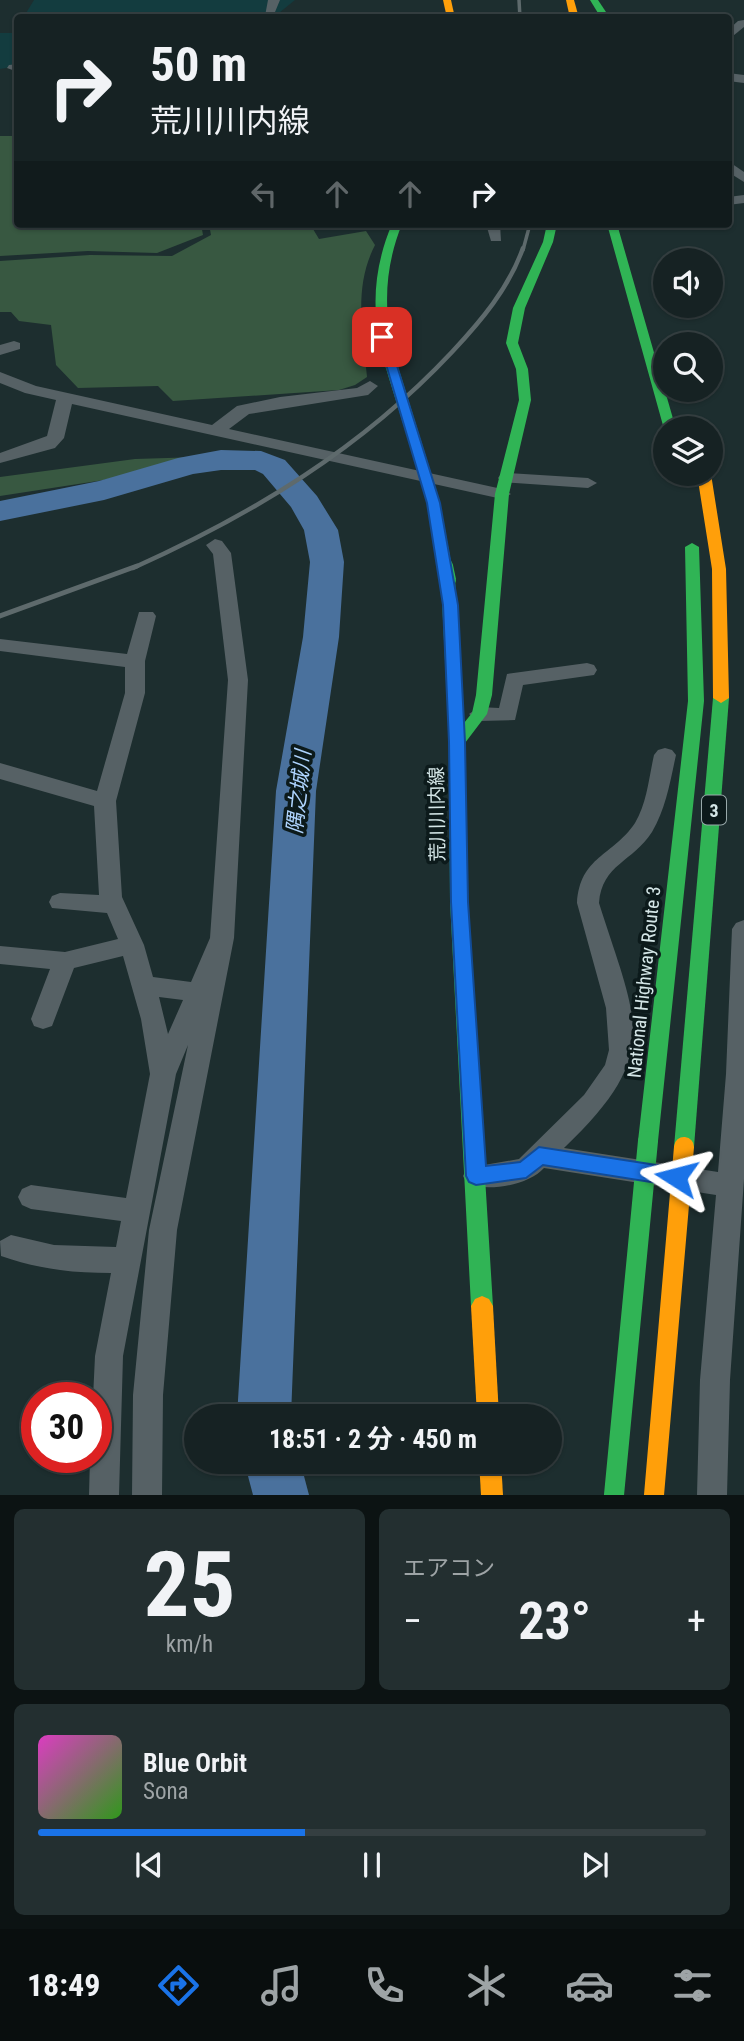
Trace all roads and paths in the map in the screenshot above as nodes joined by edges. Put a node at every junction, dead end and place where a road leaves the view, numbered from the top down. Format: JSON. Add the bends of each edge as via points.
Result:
{"nodes":[{"id":1,"x":395,"y":228,"type":"edge"},
{"id":2,"x":551,"y":228,"type":"edge"},
{"id":3,"x":613,"y":228,"type":"edge"},
{"id":4,"x":3,"y":382,"type":"edge"},
{"id":5,"x":370,"y":386,"type":"dead end"},
{"id":6,"x":65,"y":397,"type":"junction"},
{"id":7,"x":666,"y":416,"type":"edge"},
{"id":8,"x":215,"y":431,"type":"junction"},
{"id":9,"x":0,"y":458,"type":"edge"},
{"id":10,"x":588,"y":483,"type":"dead end"},
{"id":11,"x":505,"y":486,"type":"junction"},
{"id":12,"x":706,"y":486,"type":"edge"},
{"id":13,"x":690,"y":533,"type":"dead end"},
{"id":14,"x":215,"y":545,"type":"dead end"},
{"id":15,"x":146,"y":616,"type":"dead end"},
{"id":16,"x":0,"y":645,"type":"edge"},
{"id":17,"x":135,"y":661,"type":"junction"},
{"id":18,"x":587,"y":670,"type":"dead end"},
{"id":19,"x":479,"y":714,"type":"junction"},
{"id":20,"x":457,"y":742,"type":"junction"},
{"id":21,"x":664,"y":755,"type":"dead end"},
{"id":22,"x":0,"y":771,"type":"edge"},
{"id":23,"x":105,"y":802,"type":"junction"},
{"id":24,"x":60,"y":902,"type":"dead end"},
{"id":25,"x":115,"y":905,"type":"junction"},
{"id":26,"x":744,"y":929,"type":"edge"},
{"id":27,"x":222,"y":938,"type":"junction"},
{"id":28,"x":132,"y":945,"type":"junction"},
{"id":29,"x":0,"y":955,"type":"edge"},
{"id":30,"x":65,"y":961,"type":"junction"},
{"id":31,"x":144,"y":986,"type":"junction"},
{"id":32,"x":198,"y":992,"type":"junction"},
{"id":33,"x":43,"y":1019,"type":"dead end"},
{"id":34,"x":163,"y":1074,"type":"junction"},
{"id":35,"x":539,"y":1156,"type":"junction"},
{"id":36,"x":476,"y":1176,"type":"junction"},
{"id":37,"x":730,"y":1185,"type":"junction"},
{"id":38,"x":31,"y":1197,"type":"dead end"},
{"id":39,"x":137,"y":1211,"type":"junction"},
{"id":40,"x":10,"y":1247,"type":"dead end"},
{"id":41,"x":127,"y":1260,"type":"junction"},
{"id":42,"x":487,"y":1404,"type":"edge"},
{"id":43,"x":491,"y":1474,"type":"edge"},
{"id":44,"x":104,"y":1495,"type":"edge"},
{"id":45,"x":147,"y":1495,"type":"edge"},
{"id":46,"x":492,"y":1495,"type":"edge"},
{"id":47,"x":614,"y":1495,"type":"edge"},
{"id":48,"x":654,"y":1495,"type":"edge"},
{"id":49,"x":712,"y":1495,"type":"edge"}],
"edges":[{"from":1,"to":20,"type":"main road","name":"荒川川内線","bridge":true,"via":[[382,257],[376,294],[382,337],[434,503],[448,580]]},
{"from":2,"to":11,"type":"main road","via":[[519,309],[512,343],[522,369],[526,400]]},
{"from":3,"to":7,"type":"main road"},
{"from":4,"to":6,"type":"street"},
{"from":5,"to":8,"type":"street","via":[[354,393],[243,410]]},
{"from":6,"to":8,"type":"street"},
{"from":6,"to":9,"type":"street","via":[[55,438],[49,444]]},
{"from":8,"to":11,"type":"street"},
{"from":10,"to":11,"type":"street"},
{"from":11,"to":19,"type":"main road"},
{"from":12,"to":48,"type":"main road","number":"3","bridge":true,"via":[[725,630],[723,705]]},
{"from":13,"to":47,"type":"main road","name":"National Highway Route 3","number":"3","bridge":true,"via":[[696,701]]},
{"from":14,"to":27,"type":"street","via":[[222,553],[238,680]]},
{"from":15,"to":17,"type":"street"},
{"from":16,"to":17,"type":"street"},
{"from":17,"to":23,"type":"street","via":[[135,693]]},
{"from":18,"to":19,"type":"street","via":[[514,680],[508,715]]},
{"from":19,"to":20,"type":"main road"},
{"from":20,"to":36,"type":"main road","name":"荒川川内線","via":[[459,902]]},
{"from":21,"to":35,"type":"street","via":[[653,809],[642,831],[591,875],[587,887],[619,1012],[622,1044],[618,1065],[601,1093]]},
{"from":22,"to":23,"type":"street"},
{"from":23,"to":25,"type":"street"},
{"from":24,"to":25,"type":"street"},
{"from":25,"to":28,"type":"street"},
{"from":26,"to":37,"type":"street"},
{"from":27,"to":32,"type":"street"},
{"from":27,"to":45,"type":"street","via":[[163,1230],[148,1395]]},
{"from":28,"to":30,"type":"street"},
{"from":28,"to":31,"type":"street"},
{"from":29,"to":30,"type":"street"},
{"from":30,"to":33,"type":"street"},
{"from":31,"to":32,"type":"street"},
{"from":31,"to":34,"type":"street"},
{"from":32,"to":34,"type":"street"},
{"from":34,"to":39,"type":"street"},
{"from":35,"to":36,"type":"street","via":[[526,1170]]},
{"from":35,"to":37,"type":"street"},
{"from":36,"to":42,"type":"main road","name":"荒川川内線"},
{"from":37,"to":49,"type":"street","via":[[715,1380]]},
{"from":38,"to":39,"type":"street"},
{"from":39,"to":41,"type":"street"},
{"from":40,"to":41,"type":"street","via":[[59,1260]]},
{"from":41,"to":44,"type":"street","via":[[108,1356]]},
{"from":43,"to":46,"type":"main road"}]}
